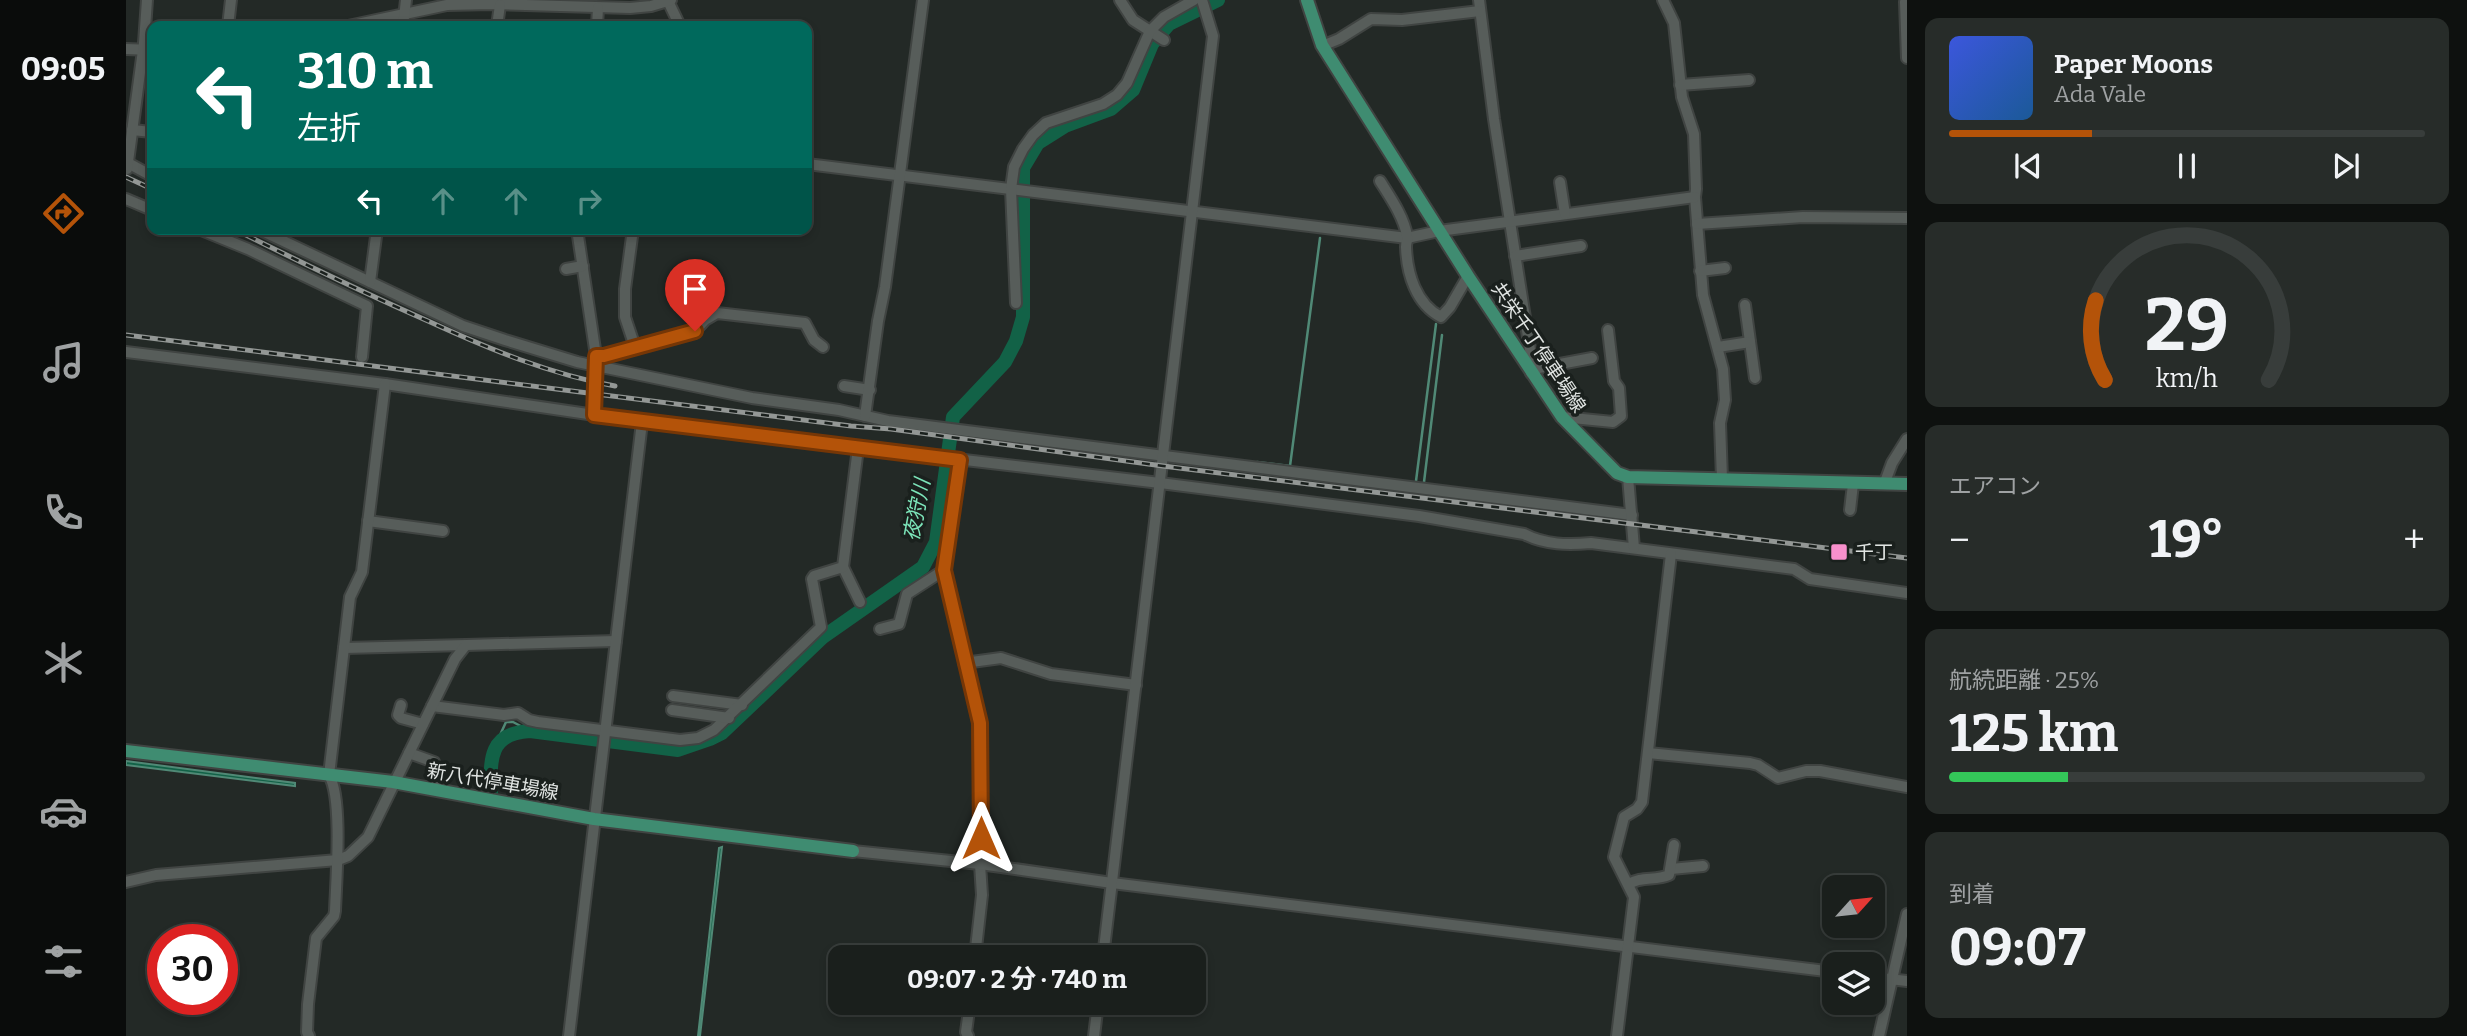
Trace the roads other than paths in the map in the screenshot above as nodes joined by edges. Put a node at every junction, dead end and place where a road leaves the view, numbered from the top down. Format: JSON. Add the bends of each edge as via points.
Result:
{"nodes":[{"id":1,"x":147,"y":0,"type":"edge"},
{"id":2,"x":231,"y":0,"type":"edge"},
{"id":3,"x":406,"y":0,"type":"edge"},
{"id":4,"x":923,"y":0,"type":"edge"},
{"id":5,"x":1121,"y":0,"type":"edge"},
{"id":6,"x":1194,"y":0,"type":"edge"},
{"id":7,"x":1202,"y":0,"type":"edge"},
{"id":8,"x":1307,"y":0,"type":"edge"},
{"id":9,"x":1663,"y":0,"type":"edge"},
{"id":10,"x":669,"y":1,"type":"edge"},
{"id":11,"x":1901,"y":2,"type":"edge"},
{"id":12,"x":494,"y":3,"type":"edge"},
{"id":13,"x":524,"y":3,"type":"edge"},
{"id":14,"x":612,"y":4,"type":"edge"},
{"id":15,"x":1480,"y":5,"type":"edge"},
{"id":16,"x":598,"y":8,"type":"junction"},
{"id":17,"x":405,"y":14,"type":"junction"},
{"id":18,"x":147,"y":21,"type":"edge"},
{"id":19,"x":229,"y":21,"type":"edge"},
{"id":20,"x":372,"y":21,"type":"edge"},
{"id":21,"x":404,"y":21,"type":"edge"},
{"id":22,"x":496,"y":21,"type":"edge"},
{"id":23,"x":597,"y":21,"type":"edge"},
{"id":24,"x":678,"y":21,"type":"edge"},
{"id":25,"x":1157,"y":36,"type":"junction"},
{"id":26,"x":1322,"y":46,"type":"junction"},
{"id":27,"x":126,"y":49,"type":"edge"},
{"id":28,"x":147,"y":50,"type":"edge"},
{"id":29,"x":147,"y":55,"type":"edge"},
{"id":30,"x":1907,"y":58,"type":"edge"},
{"id":31,"x":1749,"y":80,"type":"dead end"},
{"id":32,"x":1680,"y":85,"type":"junction"},
{"id":33,"x":132,"y":130,"type":"junction"},
{"id":34,"x":147,"y":132,"type":"edge"},
{"id":35,"x":127,"y":165,"type":"edge"},
{"id":36,"x":812,"y":165,"type":"edge"},
{"id":37,"x":147,"y":174,"type":"edge"},
{"id":38,"x":900,"y":176,"type":"junction"},
{"id":39,"x":1380,"y":181,"type":"dead end"},
{"id":40,"x":1560,"y":182,"type":"dead end"},
{"id":41,"x":1012,"y":189,"type":"junction"},
{"id":42,"x":1695,"y":197,"type":"junction"},
{"id":43,"x":126,"y":199,"type":"edge"},
{"id":44,"x":147,"y":208,"type":"edge"},
{"id":45,"x":1192,"y":213,"type":"junction"},
{"id":46,"x":1565,"y":214,"type":"junction"},
{"id":47,"x":1907,"y":218,"type":"edge"},
{"id":48,"x":1510,"y":221,"type":"junction"},
{"id":49,"x":1697,"y":224,"type":"junction"},
{"id":50,"x":1439,"y":230,"type":"junction"},
{"id":51,"x":214,"y":235,"type":"edge"},
{"id":52,"x":271,"y":235,"type":"edge"},
{"id":53,"x":376,"y":235,"type":"edge"},
{"id":54,"x":578,"y":235,"type":"edge"},
{"id":55,"x":632,"y":235,"type":"edge"},
{"id":56,"x":1407,"y":238,"type":"junction"},
{"id":57,"x":1581,"y":246,"type":"dead end"},
{"id":58,"x":1515,"y":256,"type":"junction"},
{"id":59,"x":583,"y":266,"type":"junction"},
{"id":60,"x":1725,"y":268,"type":"dead end"},
{"id":61,"x":566,"y":269,"type":"dead end"},
{"id":62,"x":1700,"y":271,"type":"junction"},
{"id":63,"x":1468,"y":276,"type":"junction"},
{"id":64,"x":370,"y":282,"type":"junction"},
{"id":65,"x":1016,"y":303,"type":"dead end"},
{"id":66,"x":1745,"y":305,"type":"dead end"},
{"id":67,"x":1608,"y":330,"type":"dead end"},
{"id":68,"x":1750,"y":342,"type":"junction"},
{"id":69,"x":635,"y":347,"type":"junction"},
{"id":70,"x":823,"y":347,"type":"dead end"},
{"id":71,"x":1718,"y":347,"type":"junction"},
{"id":72,"x":126,"y":352,"type":"edge"},
{"id":73,"x":362,"y":357,"type":"dead end"},
{"id":74,"x":1592,"y":358,"type":"dead end"},
{"id":75,"x":595,"y":360,"type":"junction"},
{"id":76,"x":1532,"y":371,"type":"junction"},
{"id":77,"x":1755,"y":378,"type":"dead end"},
{"id":78,"x":384,"y":384,"type":"junction"},
{"id":79,"x":844,"y":386,"type":"dead end"},
{"id":80,"x":870,"y":390,"type":"junction"},
{"id":81,"x":594,"y":415,"type":"junction"},
{"id":82,"x":865,"y":416,"type":"junction"},
{"id":83,"x":1562,"y":417,"type":"junction"},
{"id":84,"x":642,"y":422,"type":"junction"},
{"id":85,"x":1907,"y":439,"type":"edge"},
{"id":86,"x":858,"y":448,"type":"junction"},
{"id":87,"x":1164,"y":457,"type":"junction"},
{"id":88,"x":960,"y":460,"type":"junction"},
{"id":89,"x":1628,"y":477,"type":"junction"},
{"id":90,"x":1722,"y":479,"type":"junction"},
{"id":91,"x":1885,"y":482,"type":"junction"},
{"id":92,"x":1160,"y":483,"type":"junction"},
{"id":93,"x":1853,"y":484,"type":"junction"},
{"id":94,"x":1907,"y":484,"type":"edge"},
{"id":95,"x":1850,"y":510,"type":"dead end"},
{"id":96,"x":1632,"y":515,"type":"junction"},
{"id":97,"x":368,"y":521,"type":"junction"},
{"id":98,"x":443,"y":531,"type":"dead end"},
{"id":99,"x":1633,"y":548,"type":"junction"},
{"id":100,"x":1671,"y":554,"type":"junction"},
{"id":101,"x":843,"y":567,"type":"junction"},
{"id":102,"x":939,"y":573,"type":"junction"},
{"id":103,"x":1907,"y":593,"type":"edge"},
{"id":104,"x":860,"y":602,"type":"dead end"},
{"id":105,"x":880,"y":629,"type":"dead end"},
{"id":106,"x":616,"y":641,"type":"junction"},
{"id":107,"x":466,"y":645,"type":"junction"},
{"id":108,"x":344,"y":648,"type":"junction"},
{"id":109,"x":964,"y":663,"type":"junction"},
{"id":110,"x":1136,"y":685,"type":"junction"},
{"id":111,"x":673,"y":696,"type":"dead end"},
{"id":112,"x":401,"y":705,"type":"dead end"},
{"id":113,"x":742,"y":705,"type":"junction"},
{"id":114,"x":432,"y":706,"type":"junction"},
{"id":115,"x":672,"y":710,"type":"dead end"},
{"id":116,"x":729,"y":718,"type":"junction"},
{"id":117,"x":423,"y":724,"type":"junction"},
{"id":118,"x":604,"y":732,"type":"junction"},
{"id":119,"x":126,"y":751,"type":"edge"},
{"id":120,"x":409,"y":753,"type":"junction"},
{"id":121,"x":1648,"y":753,"type":"junction"},
{"id":122,"x":329,"y":775,"type":"junction"},
{"id":123,"x":394,"y":782,"type":"junction"},
{"id":124,"x":1907,"y":786,"type":"edge"},
{"id":125,"x":435,"y":790,"type":"junction"},
{"id":126,"x":594,"y":819,"type":"junction"},
{"id":127,"x":1674,"y":845,"type":"dead end"},
{"id":128,"x":853,"y":851,"type":"joint"},
{"id":129,"x":338,"y":860,"type":"junction"},
{"id":130,"x":980,"y":864,"type":"junction"},
{"id":131,"x":1703,"y":866,"type":"dead end"},
{"id":132,"x":1671,"y":869,"type":"junction"},
{"id":133,"x":126,"y":882,"type":"edge"},
{"id":134,"x":1112,"y":883,"type":"junction"},
{"id":135,"x":1629,"y":884,"type":"junction"},
{"id":136,"x":1907,"y":914,"type":"edge"},
{"id":137,"x":976,"y":945,"type":"edge"},
{"id":138,"x":1104,"y":945,"type":"edge"},
{"id":139,"x":1628,"y":946,"type":"junction"},
{"id":140,"x":1822,"y":970,"type":"edge"},
{"id":141,"x":1885,"y":978,"type":"edge"},
{"id":142,"x":1892,"y":979,"type":"junction"},
{"id":143,"x":1907,"y":981,"type":"edge"},
{"id":144,"x":968,"y":1015,"type":"edge"},
{"id":145,"x":1097,"y":1015,"type":"edge"},
{"id":146,"x":309,"y":1036,"type":"edge"},
{"id":147,"x":569,"y":1036,"type":"edge"},
{"id":148,"x":968,"y":1036,"type":"edge"},
{"id":149,"x":1094,"y":1036,"type":"edge"},
{"id":150,"x":1617,"y":1036,"type":"edge"},
{"id":151,"x":1879,"y":1036,"type":"edge"}],
"edges":[{"from":1,"to":18,"type":"street"},
{"from":2,"to":19,"type":"street"},
{"from":3,"to":17,"type":"street"},
{"from":4,"to":38,"type":"street"},
{"from":5,"to":25,"type":"street","via":[[1133,20]]},
{"from":6,"to":25,"type":"street","via":[[1164,17]]},
{"from":7,"to":45,"type":"street","via":[[1213,36]]},
{"from":8,"to":26,"type":"main road","name":"共栄千丁停車場線"},
{"from":9,"to":32,"type":"street","via":[[1674,23]]},
{"from":10,"to":14,"type":"street","via":[[651,6]]},
{"from":10,"to":24,"type":"street"},
{"from":11,"to":30,"type":"street"},
{"from":12,"to":13,"type":"street"},
{"from":12,"to":17,"type":"street","via":[[447,5]]},
{"from":12,"to":22,"type":"street"},
{"from":13,"to":16,"type":"street"},
{"from":14,"to":16,"type":"street"},
{"from":15,"to":26,"type":"street","via":[[1402,20],[1371,19]]},
{"from":15,"to":48,"type":"street"},
{"from":16,"to":23,"type":"street"},
{"from":17,"to":20,"type":"street"},
{"from":17,"to":21,"type":"street"},
{"from":25,"to":41,"type":"street","via":[[1117,94],[1103,104],[1046,123],[1033,135],[1014,167]]},
{"from":26,"to":50,"type":"main road","name":"共栄千丁停車場線"},
{"from":27,"to":28,"type":"street"},
{"from":29,"to":33,"type":"street"},
{"from":31,"to":32,"type":"street"},
{"from":32,"to":42,"type":"street","via":[[1695,146]]},
{"from":33,"to":34,"type":"street"},
{"from":33,"to":35,"type":"street"},
{"from":35,"to":37,"type":"street"},
{"from":36,"to":38,"type":"street"},
{"from":38,"to":41,"type":"street"},
{"from":38,"to":80,"type":"street"},
{"from":39,"to":56,"type":"street"},
{"from":40,"to":46,"type":"street"},
{"from":41,"to":45,"type":"street"},
{"from":41,"to":65,"type":"street"},
{"from":42,"to":46,"type":"street"},
{"from":42,"to":49,"type":"street"},
{"from":43,"to":44,"type":"street"},
{"from":45,"to":56,"type":"street"},
{"from":45,"to":87,"type":"street"},
{"from":46,"to":48,"type":"street"},
{"from":47,"to":49,"type":"street","via":[[1803,217]]},
{"from":48,"to":50,"type":"street"},
{"from":48,"to":58,"type":"street"},
{"from":49,"to":62,"type":"street"},
{"from":50,"to":56,"type":"street"},
{"from":50,"to":63,"type":"main road","name":"共栄千丁停車場線"},
{"from":51,"to":73,"type":"street","via":[[367,306]]},
{"from":52,"to":64,"type":"street"},
{"from":53,"to":64,"type":"street"},
{"from":54,"to":59,"type":"street"},
{"from":55,"to":69,"type":"street","via":[[625,317]]},
{"from":56,"to":63,"type":"street","via":[[1412,284],[1418,297],[1438,316],[1450,307]]},
{"from":57,"to":58,"type":"street"},
{"from":58,"to":76,"type":"street"},
{"from":59,"to":61,"type":"street"},
{"from":59,"to":75,"type":"street"},
{"from":60,"to":62,"type":"street"},
{"from":62,"to":71,"type":"street"},
{"from":63,"to":76,"type":"main road","name":"共栄千丁停車場線"},
{"from":64,"to":75,"type":"street","via":[[463,326],[565,358]]},
{"from":66,"to":68,"type":"street"},
{"from":67,"to":83,"type":"street","via":[[1621,416],[1613,422]]},
{"from":68,"to":71,"type":"street"},
{"from":68,"to":77,"type":"street"},
{"from":69,"to":70,"type":"street","via":[[695,331],[717,313],[805,323]]},
{"from":69,"to":75,"type":"street"},
{"from":71,"to":90,"type":"street","via":[[1725,400],[1720,423]]},
{"from":72,"to":78,"type":"street"},
{"from":74,"to":76,"type":"street"},
{"from":75,"to":81,"type":"street"},
{"from":75,"to":82,"type":"street","via":[[752,398]]},
{"from":76,"to":83,"type":"main road","name":"共栄千丁停車場線"},
{"from":78,"to":81,"type":"street"},
{"from":78,"to":97,"type":"street"},
{"from":79,"to":80,"type":"street"},
{"from":80,"to":82,"type":"street"},
{"from":81,"to":84,"type":"street"},
{"from":82,"to":87,"type":"street"},
{"from":83,"to":89,"type":"main road","name":"共栄千丁停車場線","via":[[1617,473]]},
{"from":84,"to":86,"type":"street"},
{"from":84,"to":106,"type":"street"},
{"from":85,"to":91,"type":"street"},
{"from":86,"to":88,"type":"street"},
{"from":86,"to":101,"type":"street"},
{"from":87,"to":92,"type":"street"},
{"from":87,"to":96,"type":"street"},
{"from":88,"to":92,"type":"street"},
{"from":88,"to":102,"type":"street"},
{"from":89,"to":90,"type":"main road"},
{"from":89,"to":96,"type":"street"},
{"from":90,"to":93,"type":"main road"},
{"from":91,"to":93,"type":"main road"},
{"from":91,"to":94,"type":"main road"},
{"from":92,"to":99,"type":"street","via":[[1419,516],[1524,534],[1537,541]]},
{"from":92,"to":110,"type":"street"},
{"from":93,"to":95,"type":"street"},
{"from":96,"to":99,"type":"street"},
{"from":97,"to":98,"type":"street"},
{"from":97,"to":108,"type":"street","via":[[362,572],[350,597]]},
{"from":99,"to":100,"type":"street"},
{"from":100,"to":103,"type":"street","via":[[1794,569],[1810,579]]},
{"from":100,"to":121,"type":"street"},
{"from":101,"to":104,"type":"street"},
{"from":101,"to":113,"type":"street","via":[[814,576],[821,627]]},
{"from":102,"to":105,"type":"street","via":[[907,594],[899,624]]},
{"from":102,"to":109,"type":"street"},
{"from":106,"to":107,"type":"street"},
{"from":106,"to":118,"type":"street"},
{"from":107,"to":108,"type":"street"},
{"from":107,"to":114,"type":"street"},
{"from":108,"to":122,"type":"street"},
{"from":109,"to":110,"type":"street","via":[[1001,658],[1051,674]]},
{"from":109,"to":130,"type":"street","via":[[981,734]]},
{"from":110,"to":134,"type":"street"},
{"from":111,"to":113,"type":"street"},
{"from":112,"to":117,"type":"street","via":[[399,717]]},
{"from":113,"to":116,"type":"street"},
{"from":114,"to":117,"type":"street"},
{"from":114,"to":118,"type":"street","via":[[518,713],[529,720]]},
{"from":115,"to":116,"type":"street"},
{"from":116,"to":118,"type":"street","via":[[706,735],[688,740]]},
{"from":117,"to":120,"type":"street"},
{"from":118,"to":126,"type":"street"},
{"from":119,"to":122,"type":"main road","name":"新八代停車場線"},
{"from":120,"to":123,"type":"street"},
{"from":120,"to":125,"type":"street","via":[[434,762]]},
{"from":121,"to":124,"type":"street","via":[[1750,763],[1778,778],[1820,771]]},
{"from":121,"to":135,"type":"street","via":[[1642,802],[1624,817],[1614,856]]},
{"from":122,"to":123,"type":"main road","name":"新八代停車場線"},
{"from":122,"to":129,"type":"street"},
{"from":123,"to":125,"type":"main road","name":"新八代停車場線"},
{"from":123,"to":129,"type":"street","via":[[368,837]]},
{"from":125,"to":126,"type":"main road","name":"新八代停車場線"},
{"from":126,"to":128,"type":"main road","name":"新八代停車場線"},
{"from":126,"to":147,"type":"street"},
{"from":127,"to":132,"type":"street"},
{"from":128,"to":130,"type":"street"},
{"from":129,"to":133,"type":"street","via":[[156,875]]},
{"from":129,"to":146,"type":"street","via":[[334,916],[316,938]]},
{"from":130,"to":134,"type":"street"},
{"from":130,"to":137,"type":"street","via":[[982,901]]},
{"from":131,"to":132,"type":"street"},
{"from":132,"to":135,"type":"street","via":[[1664,878]]},
{"from":134,"to":138,"type":"street"},
{"from":134,"to":139,"type":"street"},
{"from":135,"to":139,"type":"street","via":[[1634,897]]},
{"from":136,"to":142,"type":"street"},
{"from":139,"to":140,"type":"street"},
{"from":139,"to":150,"type":"street"},
{"from":141,"to":142,"type":"street"},
{"from":142,"to":143,"type":"street"},
{"from":142,"to":151,"type":"street"},
{"from":144,"to":148,"type":"street"},
{"from":145,"to":149,"type":"street"}]}
